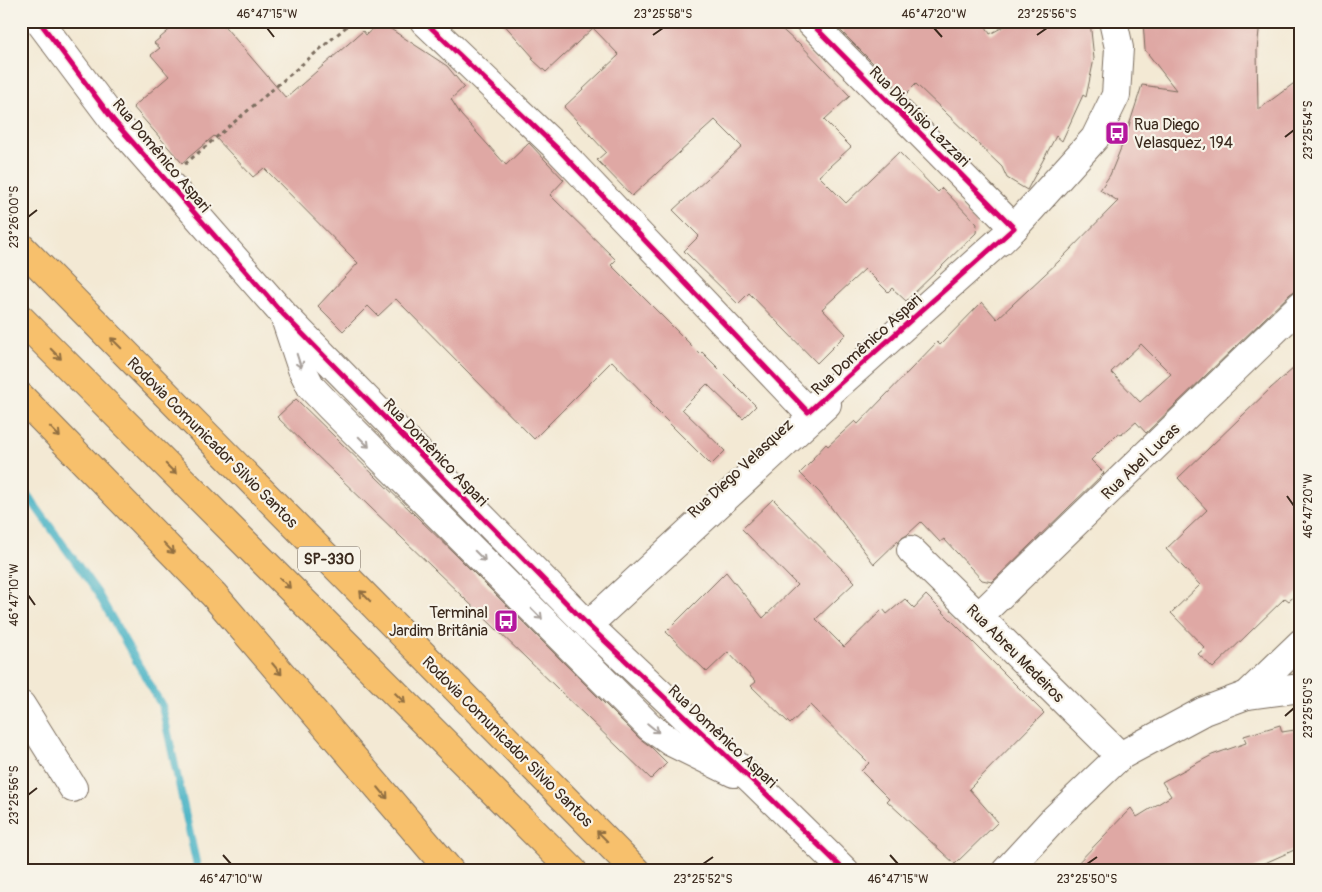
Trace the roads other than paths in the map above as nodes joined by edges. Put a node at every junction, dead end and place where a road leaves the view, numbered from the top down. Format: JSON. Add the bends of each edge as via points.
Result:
{"nodes":[{"id":1,"x":39,"y":21,"type":"edge"},
{"id":2,"x":424,"y":21,"type":"edge"},
{"id":3,"x":809,"y":21,"type":"edge"},
{"id":4,"x":1113,"y":21,"type":"edge"},
{"id":5,"x":1014,"y":228,"type":"junction"},
{"id":6,"x":21,"y":247,"type":"edge"},
{"id":7,"x":1301,"y":305,"type":"edge"},
{"id":8,"x":284,"y":315,"type":"junction"},
{"id":9,"x":21,"y":319,"type":"edge"},
{"id":10,"x":21,"y":397,"type":"edge"},
{"id":11,"x":911,"y":550,"type":"dead end"},
{"id":12,"x":979,"y":616,"type":"junction"},
{"id":13,"x":588,"y":625,"type":"junction"},
{"id":14,"x":1301,"y":643,"type":"edge"},
{"id":15,"x":1301,"y":688,"type":"edge"},
{"id":16,"x":1247,"y":695,"type":"junction"},
{"id":17,"x":21,"y":705,"type":"edge"},
{"id":18,"x":1120,"y":756,"type":"junction"},
{"id":19,"x":754,"y":782,"type":"junction"},
{"id":20,"x":73,"y":788,"type":"dead end"},
{"id":21,"x":450,"y":871,"type":"edge"},
{"id":22,"x":573,"y":871,"type":"edge"},
{"id":23,"x":636,"y":871,"type":"edge"},
{"id":24,"x":845,"y":871,"type":"edge"},
{"id":25,"x":1006,"y":871,"type":"edge"}],
"edges":[{"from":1,"to":8,"type":"street","name":"Rua Domênico Aspari","via":[[114,121]]},
{"from":2,"to":5,"type":"street","name":"Rua Domênico Aspari","via":[[558,149],[808,412]]},
{"from":3,"to":5,"type":"street","name":"Rua Dionísio Lazzari"},
{"from":4,"to":5,"type":"street","name":"Rua Diego Velasquez","via":[[1119,48],[1116,95],[1094,138]]},
{"from":5,"to":13,"type":"street","name":"Rua Diego Velasquez"},
{"from":23,"to":6,"type":"main road","name":"Rodovia Comunicador Silvio Santos","number":"SP-330","one_way":true},
{"from":7,"to":12,"type":"street","name":"Rua Abel Lucas"},
{"from":8,"to":13,"type":"street","name":"Rua Domênico Aspari"},
{"from":8,"to":19,"type":"street","one_way":true,"via":[[311,387],[650,727],[671,742]]},
{"from":9,"to":22,"type":"main road","number":"SP-330","one_way":true},
{"from":10,"to":21,"type":"main road","one_way":true,"via":[[214,595]]},
{"from":11,"to":12,"type":"street","name":"Rua Abreu Medeiros"},
{"from":12,"to":18,"type":"street","name":"Rua Abreu Medeiros"},
{"from":13,"to":19,"type":"street","name":"Rua Domênico Aspari"},
{"from":14,"to":16,"type":"street"},
{"from":15,"to":16,"type":"street"},
{"from":16,"to":18,"type":"street","via":[[1204,711]]},
{"from":17,"to":20,"type":"street"},
{"from":18,"to":25,"type":"street","via":[[1052,821]]},
{"from":19,"to":24,"type":"street","name":"Rua Domênico Aspari"}]}
